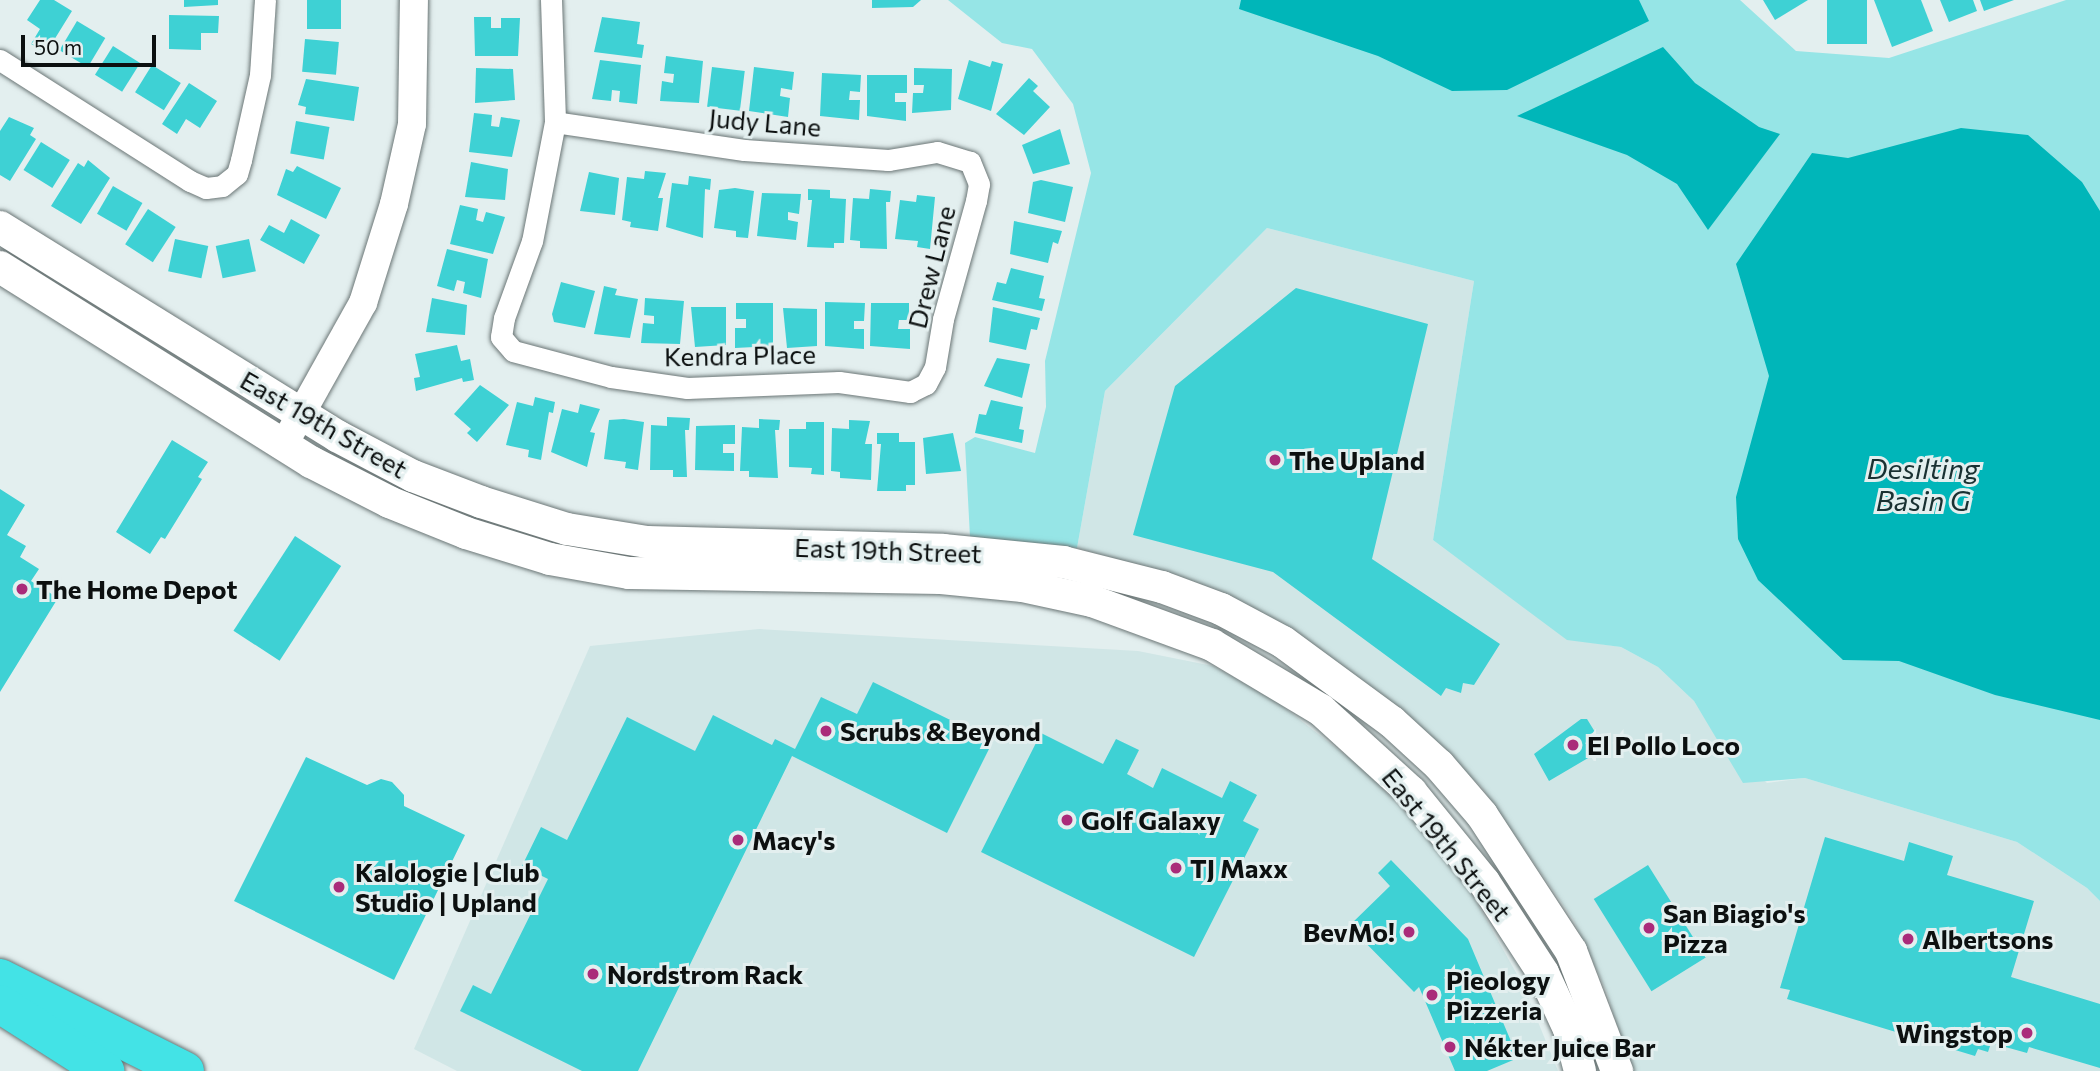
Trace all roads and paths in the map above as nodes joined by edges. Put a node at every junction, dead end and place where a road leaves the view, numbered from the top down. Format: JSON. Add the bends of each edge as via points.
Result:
{"nodes":[{"id":1,"x":265,"y":0,"type":"edge"},
{"id":2,"x":414,"y":0,"type":"edge"},
{"id":3,"x":551,"y":0,"type":"edge"},
{"id":4,"x":0,"y":60,"type":"edge"},
{"id":5,"x":555,"y":122,"type":"junction"},
{"id":6,"x":970,"y":162,"type":"joint"},
{"id":7,"x":0,"y":227,"type":"edge"},
{"id":8,"x":0,"y":267,"type":"edge"},
{"id":9,"x":926,"y":384,"type":"joint"},
{"id":10,"x":298,"y":413,"type":"junction"},
{"id":11,"x":283,"y":446,"type":"junction"},
{"id":12,"x":0,"y":978,"type":"edge"},
{"id":13,"x":0,"y":1004,"type":"edge"},
{"id":14,"x":105,"y":1071,"type":"edge"},
{"id":15,"x":185,"y":1071,"type":"edge"},
{"id":16,"x":1580,"y":1071,"type":"edge"},
{"id":17,"x":1617,"y":1071,"type":"edge"}],
"edges":[{"from":1,"to":4,"type":"street","via":[[260,75],[241,160],[237,174],[222,186],[206,188],[190,181]]},
{"from":2,"to":10,"type":"street","via":[[411,124],[394,204],[363,303]]},
{"from":3,"to":5,"type":"street"},
{"from":5,"to":6,"type":"street","name":"Judy Lane","via":[[744,150],[888,160],[937,152]]},
{"from":5,"to":9,"type":"street","name":"Kendra Place","via":[[532,241],[504,318],[501,337],[513,351],[611,377],[687,388],[839,382],[910,392]]},
{"from":6,"to":9,"type":"street","name":"Drew Lane","via":[[979,184],[976,201],[943,319],[935,367]]},
{"from":7,"to":10,"type":"main road","name":"East 19th Street"},
{"from":8,"to":11,"type":"main road","name":"East 19th Street"},
{"from":10,"to":11,"type":"street"},
{"from":10,"to":17,"type":"main road","name":"East 19th Street","via":[[413,476],[568,529],[647,542],[1023,556],[1098,569],[1221,609],[1283,642],[1341,681],[1447,773],[1519,865],[1571,951]]},
{"from":11,"to":16,"type":"main road","name":"East 19th Street","via":[[389,502],[550,559],[629,573],[941,578],[1023,586],[1092,601],[1212,645],[1321,710],[1411,792],[1484,882],[1543,973],[1569,1029]]},
{"from":12,"to":15,"type":"highway"},
{"from":13,"to":14,"type":"highway"}]}
